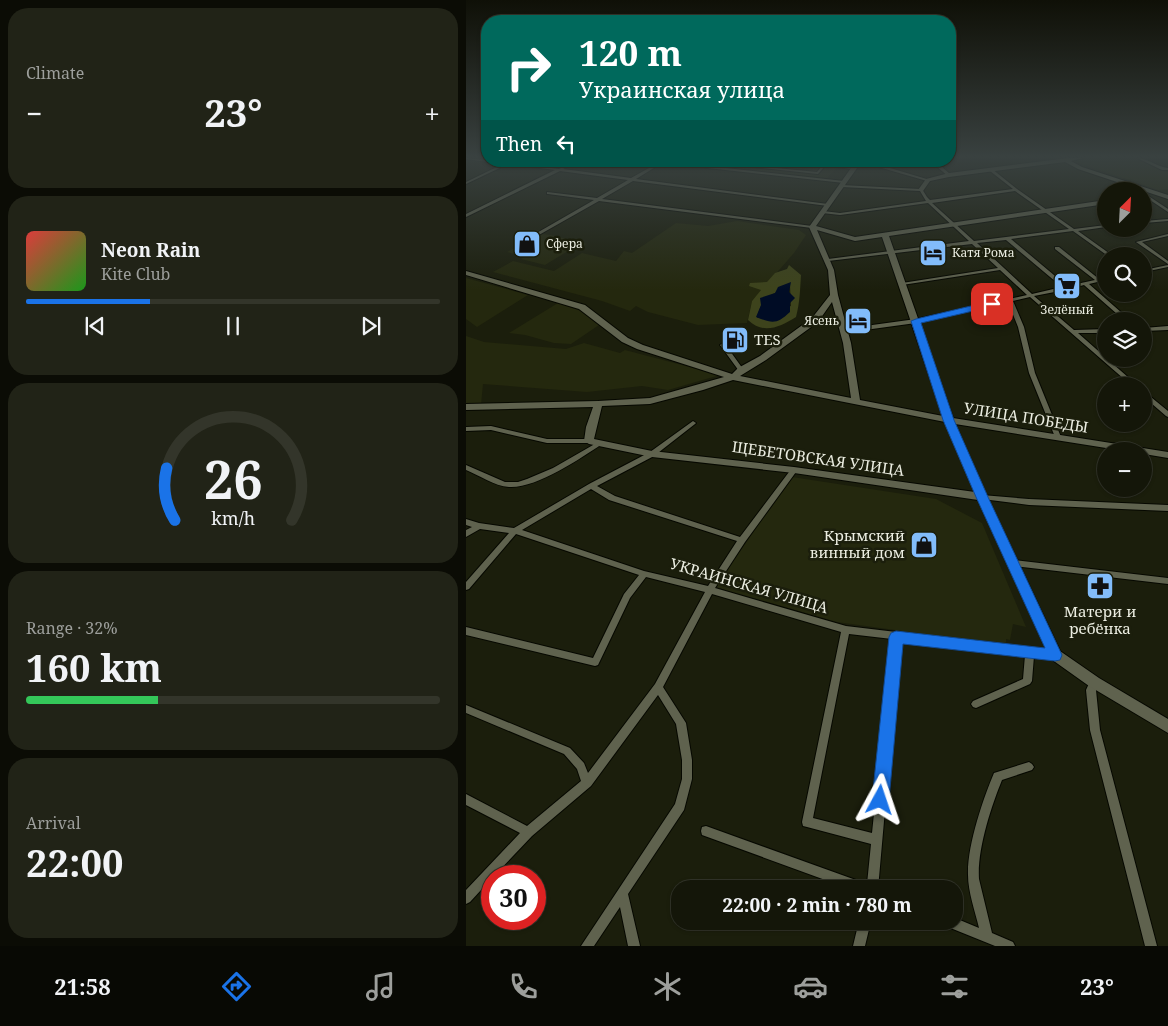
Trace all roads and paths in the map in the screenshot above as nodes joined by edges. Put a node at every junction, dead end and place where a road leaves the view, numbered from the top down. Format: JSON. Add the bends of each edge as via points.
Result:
{"nodes":[{"id":1,"x":494,"y":202,"type":"edge"},
{"id":2,"x":594,"y":202,"type":"edge"},
{"id":3,"x":623,"y":202,"type":"edge"},
{"id":4,"x":799,"y":202,"type":"edge"},
{"id":5,"x":831,"y":202,"type":"edge"},
{"id":6,"x":929,"y":202,"type":"edge"},
{"id":7,"x":930,"y":202,"type":"edge"},
{"id":8,"x":1033,"y":202,"type":"edge"},
{"id":9,"x":1155,"y":202,"type":"edge"},
{"id":10,"x":1097,"y":204,"type":"edge"},
{"id":11,"x":828,"y":206,"type":"junction"},
{"id":12,"x":1168,"y":211,"type":"edge"},
{"id":13,"x":823,"y":212,"type":"junction"},
{"id":14,"x":1046,"y":212,"type":"junction"},
{"id":15,"x":466,"y":216,"type":"edge"},
{"id":16,"x":1168,"y":220,"type":"edge"},
{"id":17,"x":1152,"y":221,"type":"edge"},
{"id":18,"x":953,"y":225,"type":"junction"},
{"id":19,"x":812,"y":227,"type":"junction"},
{"id":20,"x":1097,"y":227,"type":"edge"},
{"id":21,"x":1073,"y":229,"type":"junction"},
{"id":22,"x":885,"y":235,"type":"junction"},
{"id":23,"x":1168,"y":235,"type":"edge"},
{"id":24,"x":1007,"y":238,"type":"junction"},
{"id":25,"x":530,"y":239,"type":"dead end"},
{"id":26,"x":974,"y":242,"type":"junction"},
{"id":27,"x":1098,"y":247,"type":"edge"},
{"id":28,"x":1057,"y":248,"type":"dead end"},
{"id":29,"x":893,"y":253,"type":"junction"},
{"id":30,"x":828,"y":260,"type":"junction"},
{"id":31,"x":1168,"y":264,"type":"edge"},
{"id":32,"x":1000,"y":269,"type":"junction"},
{"id":33,"x":1152,"y":269,"type":"edge"},
{"id":34,"x":466,"y":273,"type":"edge"},
{"id":35,"x":1097,"y":279,"type":"edge"},
{"id":36,"x":1097,"y":281,"type":"edge"},
{"id":37,"x":902,"y":284,"type":"junction"},
{"id":38,"x":1086,"y":284,"type":"junction"},
{"id":39,"x":1067,"y":289,"type":"junction"},
{"id":40,"x":834,"y":295,"type":"junction"},
{"id":41,"x":1030,"y":296,"type":"junction"},
{"id":42,"x":1010,"y":300,"type":"junction"},
{"id":43,"x":1118,"y":312,"type":"edge"},
{"id":44,"x":916,"y":321,"type":"junction"},
{"id":45,"x":1168,"y":328,"type":"edge"},
{"id":46,"x":1152,"y":329,"type":"edge"},
{"id":47,"x":843,"y":331,"type":"junction"},
{"id":48,"x":1097,"y":331,"type":"edge"},
{"id":49,"x":1072,"y":332,"type":"junction"},
{"id":50,"x":723,"y":345,"type":"dead end"},
{"id":51,"x":737,"y":373,"type":"junction"},
{"id":52,"x":1124,"y":377,"type":"edge"},
{"id":53,"x":1152,"y":401,"type":"edge"},
{"id":54,"x":856,"y":402,"type":"junction"},
{"id":55,"x":598,"y":404,"type":"junction"},
{"id":56,"x":466,"y":407,"type":"edge"},
{"id":57,"x":1168,"y":415,"type":"edge"},
{"id":58,"x":949,"y":420,"type":"junction"},
{"id":59,"x":693,"y":423,"type":"dead end"},
{"id":60,"x":466,"y":429,"type":"edge"},
{"id":61,"x":1058,"y":437,"type":"junction"},
{"id":62,"x":589,"y":441,"type":"junction"},
{"id":63,"x":600,"y":443,"type":"junction"},
{"id":64,"x":652,"y":454,"type":"junction"},
{"id":65,"x":1168,"y":455,"type":"edge"},
{"id":66,"x":466,"y":467,"type":"edge"},
{"id":67,"x":794,"y":470,"type":"junction"},
{"id":68,"x":591,"y":486,"type":"junction"},
{"id":69,"x":982,"y":497,"type":"junction"},
{"id":70,"x":1168,"y":508,"type":"edge"},
{"id":71,"x":466,"y":522,"type":"edge"},
{"id":72,"x":479,"y":526,"type":"junction"},
{"id":73,"x":515,"y":531,"type":"junction"},
{"id":74,"x":466,"y":534,"type":"edge"},
{"id":75,"x":742,"y":540,"type":"junction"},
{"id":76,"x":1014,"y":564,"type":"junction"},
{"id":77,"x":644,"y":574,"type":"junction"},
{"id":78,"x":1168,"y":581,"type":"edge"},
{"id":79,"x":466,"y":587,"type":"edge"},
{"id":80,"x":710,"y":590,"type":"junction"},
{"id":81,"x":466,"y":630,"type":"edge"},
{"id":82,"x":846,"y":630,"type":"junction"},
{"id":83,"x":896,"y":637,"type":"junction"},
{"id":84,"x":1030,"y":652,"type":"junction"},
{"id":85,"x":1055,"y":655,"type":"junction"},
{"id":86,"x":1094,"y":682,"type":"junction"},
{"id":87,"x":658,"y":687,"type":"junction"},
{"id":88,"x":976,"y":704,"type":"dead end"},
{"id":89,"x":466,"y":710,"type":"edge"},
{"id":90,"x":1168,"y":727,"type":"edge"},
{"id":91,"x":1029,"y":767,"type":"dead end"},
{"id":92,"x":587,"y":784,"type":"junction"},
{"id":93,"x":466,"y":799,"type":"edge"},
{"id":94,"x":706,"y":831,"type":"dead end"},
{"id":95,"x":528,"y":832,"type":"junction"},
{"id":96,"x":877,"y":840,"type":"junction"},
{"id":97,"x":841,"y":880,"type":"edge"},
{"id":98,"x":873,"y":880,"type":"edge"},
{"id":99,"x":472,"y":886,"type":"edge"},
{"id":100,"x":622,"y":893,"type":"junction"},
{"id":101,"x":466,"y":898,"type":"edge"},
{"id":102,"x":963,"y":927,"type":"edge"},
{"id":103,"x":862,"y":930,"type":"edge"},
{"id":104,"x":987,"y":937,"type":"junction"},
{"id":105,"x":587,"y":946,"type":"edge"},
{"id":106,"x":634,"y":946,"type":"edge"},
{"id":107,"x":859,"y":946,"type":"edge"},
{"id":108,"x":1009,"y":946,"type":"edge"},
{"id":109,"x":1151,"y":946,"type":"edge"}],
"edges":[{"from":1,"to":15,"type":"street"},
{"from":2,"to":25,"type":"street"},
{"from":3,"to":19,"type":"street"},
{"from":4,"to":11,"type":"street"},
{"from":5,"to":11,"type":"main road"},
{"from":6,"to":13,"type":"street","via":[[840,214]]},
{"from":7,"to":18,"type":"street"},
{"from":8,"to":14,"type":"street"},
{"from":9,"to":12,"type":"street"},
{"from":10,"to":14,"type":"main road"},
{"from":11,"to":13,"type":"main road"},
{"from":13,"to":19,"type":"main road"},
{"from":14,"to":18,"type":"main road"},
{"from":14,"to":21,"type":"street"},
{"from":16,"to":17,"type":"street"},
{"from":18,"to":22,"type":"main road"},
{"from":18,"to":26,"type":"street"},
{"from":19,"to":22,"type":"main road","via":[[855,238]]},
{"from":19,"to":30,"type":"main road"},
{"from":20,"to":21,"type":"street"},
{"from":21,"to":24,"type":"street"},
{"from":21,"to":27,"type":"street"},
{"from":22,"to":29,"type":"main road"},
{"from":23,"to":31,"type":"street","via":[[1138,242]]},
{"from":24,"to":26,"type":"street"},
{"from":24,"to":39,"type":"street"},
{"from":26,"to":29,"type":"street"},
{"from":26,"to":32,"type":"street"},
{"from":28,"to":35,"type":"street"},
{"from":29,"to":30,"type":"street"},
{"from":29,"to":37,"type":"main road"},
{"from":30,"to":40,"type":"main road"},
{"from":31,"to":33,"type":"street"},
{"from":32,"to":37,"type":"street"},
{"from":32,"to":41,"type":"street"},
{"from":34,"to":51,"type":"main road","name":"УЛИЦА ПОБЕДЫ","via":[[574,304],[640,347]]},
{"from":36,"to":38,"type":"street"},
{"from":37,"to":44,"type":"main road"},
{"from":38,"to":39,"type":"street"},
{"from":38,"to":43,"type":"street"},
{"from":39,"to":41,"type":"street"},
{"from":40,"to":47,"type":"main road"},
{"from":40,"to":51,"type":"main road","via":[[815,320]]},
{"from":41,"to":42,"type":"street"},
{"from":41,"to":49,"type":"street"},
{"from":42,"to":44,"type":"street"},
{"from":42,"to":61,"type":"street","via":[[1021,327],[1032,374]]},
{"from":44,"to":47,"type":"street"},
{"from":44,"to":58,"type":"main road"},
{"from":45,"to":46,"type":"street"},
{"from":47,"to":54,"type":"main road"},
{"from":48,"to":49,"type":"street"},
{"from":49,"to":52,"type":"street"},
{"from":50,"to":51,"type":"street"},
{"from":51,"to":54,"type":"main road","name":"УЛИЦА ПОБЕДЫ"},
{"from":51,"to":55,"type":"main road","via":[[650,401]]},
{"from":53,"to":57,"type":"street"},
{"from":54,"to":58,"type":"main road","name":"УЛИЦА ПОБЕДЫ"},
{"from":55,"to":56,"type":"main road"},
{"from":55,"to":62,"type":"main road"},
{"from":58,"to":61,"type":"main road","name":"УЛИЦА ПОБЕДЫ"},
{"from":58,"to":69,"type":"main road"},
{"from":59,"to":64,"type":"street"},
{"from":60,"to":62,"type":"street","name":"ЩЕБЕТОВСКАЯ УЛИЦА","via":[[490,428],[547,441]]},
{"from":61,"to":65,"type":"main road","name":"УЛИЦА ПОБЕДЫ"},
{"from":62,"to":63,"type":"main road","name":"ЩЕБЕТОВСКАЯ УЛИЦА"},
{"from":63,"to":64,"type":"main road","name":"ЩЕБЕТОВСКАЯ УЛИЦА"},
{"from":63,"to":66,"type":"street","via":[[566,464],[523,483],[508,485]]},
{"from":64,"to":67,"type":"main road","name":"ЩЕБЕТОВСКАЯ УЛИЦА"},
{"from":64,"to":68,"type":"street"},
{"from":67,"to":69,"type":"main road","name":"ЩЕБЕТОВСКАЯ УЛИЦА"},
{"from":67,"to":75,"type":"street"},
{"from":68,"to":73,"type":"street"},
{"from":68,"to":75,"type":"street","via":[[612,498]]},
{"from":69,"to":70,"type":"street","name":"ЩЕБЕТОВСКАЯ УЛИЦА"},
{"from":69,"to":76,"type":"main road"},
{"from":71,"to":72,"type":"street","name":"УКРАИНСКАЯ УЛИЦА"},
{"from":72,"to":73,"type":"street","name":"УКРАИНСКАЯ УЛИЦА"},
{"from":72,"to":74,"type":"street"},
{"from":73,"to":77,"type":"street","name":"УКРАИНСКАЯ УЛИЦА"},
{"from":73,"to":79,"type":"street"},
{"from":75,"to":80,"type":"street"},
{"from":76,"to":78,"type":"street"},
{"from":76,"to":85,"type":"main road"},
{"from":77,"to":80,"type":"street","name":"УКРАИНСКАЯ УЛИЦА"},
{"from":77,"to":81,"type":"street","via":[[627,596],[595,662]]},
{"from":80,"to":82,"type":"street","name":"УКРАИНСКАЯ УЛИЦА"},
{"from":80,"to":87,"type":"street"},
{"from":82,"to":83,"type":"street","name":"УКРАИНСКАЯ УЛИЦА"},
{"from":82,"to":96,"type":"street","via":[[807,822]]},
{"from":83,"to":84,"type":"street","name":"УКРАИНСКАЯ УЛИЦА"},
{"from":83,"to":96,"type":"street"},
{"from":84,"to":85,"type":"street","name":"УКРАИНСКАЯ УЛИЦА"},
{"from":84,"to":88,"type":"street","via":[[1027,681]]},
{"from":85,"to":86,"type":"main road","name":"УКРАИНСКАЯ УЛИЦА"},
{"from":86,"to":90,"type":"main road","name":"УКРАИНСКАЯ УЛИЦА"},
{"from":86,"to":109,"type":"street","via":[[1091,690],[1095,730]]},
{"from":87,"to":92,"type":"street"},
{"from":87,"to":100,"type":"street","via":[[681,723],[688,779],[680,806]]},
{"from":89,"to":92,"type":"street","via":[[566,751],[581,766]]},
{"from":91,"to":104,"type":"street","via":[[998,776],[980,838],[973,874]]},
{"from":92,"to":95,"type":"street"},
{"from":93,"to":95,"type":"street"},
{"from":94,"to":97,"type":"street"},
{"from":95,"to":99,"type":"street"},
{"from":96,"to":98,"type":"street"},
{"from":99,"to":101,"type":"street"},
{"from":100,"to":105,"type":"street"},
{"from":100,"to":106,"type":"street"},
{"from":102,"to":104,"type":"street"},
{"from":103,"to":107,"type":"street"},
{"from":104,"to":108,"type":"street"}]}
